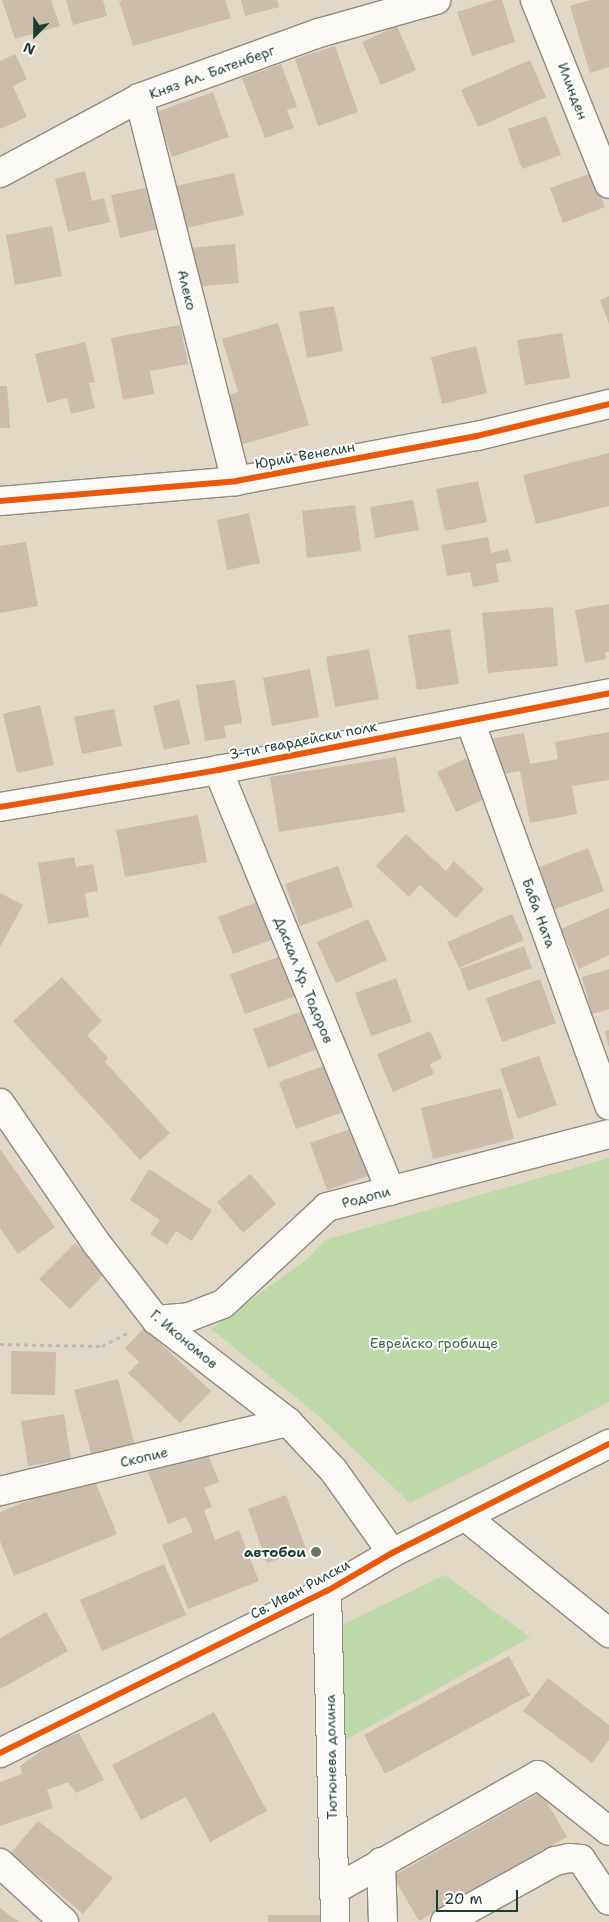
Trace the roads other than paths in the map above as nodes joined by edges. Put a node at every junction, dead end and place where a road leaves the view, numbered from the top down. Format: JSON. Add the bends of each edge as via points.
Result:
{"nodes":[{"id":1,"x":436,"y":0,"type":"edge"},
{"id":2,"x":535,"y":0,"type":"edge"},
{"id":3,"x":139,"y":98,"type":"junction"},
{"id":4,"x":0,"y":172,"type":"edge"},
{"id":5,"x":609,"y":184,"type":"edge"},
{"id":6,"x":609,"y":404,"type":"edge"},
{"id":7,"x":236,"y":481,"type":"junction"},
{"id":8,"x":0,"y":501,"type":"edge"},
{"id":9,"x":609,"y":693,"type":"edge"},
{"id":10,"x":470,"y":721,"type":"junction"},
{"id":11,"x":218,"y":770,"type":"junction"},
{"id":12,"x":0,"y":807,"type":"edge"},
{"id":13,"x":0,"y":1103,"type":"edge"},
{"id":14,"x":609,"y":1106,"type":"edge"},
{"id":15,"x":609,"y":1134,"type":"edge"},
{"id":16,"x":391,"y":1191,"type":"junction"},
{"id":17,"x":156,"y":1320,"type":"junction"},
{"id":18,"x":288,"y":1422,"type":"junction"},
{"id":19,"x":609,"y":1444,"type":"edge"},
{"id":20,"x":0,"y":1491,"type":"edge"},
{"id":21,"x":466,"y":1518,"type":"junction"},
{"id":22,"x":392,"y":1554,"type":"junction"},
{"id":23,"x":327,"y":1591,"type":"junction"},
{"id":24,"x":609,"y":1633,"type":"edge"},
{"id":25,"x":0,"y":1753,"type":"edge"},
{"id":26,"x":609,"y":1831,"type":"edge"},
{"id":27,"x":381,"y":1862,"type":"junction"},
{"id":28,"x":0,"y":1863,"type":"edge"},
{"id":29,"x":334,"y":1890,"type":"junction"},
{"id":30,"x":609,"y":1901,"type":"edge"},
{"id":31,"x":64,"y":1922,"type":"edge"},
{"id":32,"x":335,"y":1922,"type":"edge"},
{"id":33,"x":382,"y":1922,"type":"edge"},
{"id":34,"x":445,"y":1922,"type":"edge"}],
"edges":[{"from":1,"to":3,"type":"street","name":"Княз Ал. Батенберг","via":[[319,33]]},
{"from":2,"to":5,"type":"street","name":"Илинден"},
{"from":3,"to":4,"type":"street","name":"Княз Ал. Батенберг"},
{"from":3,"to":7,"type":"street","name":"Алеко"},
{"from":6,"to":7,"type":"street","name":"Юрий Венелин","via":[[477,436]]},
{"from":7,"to":8,"type":"street","name":"Юрий Венелин"},
{"from":9,"to":10,"type":"street","name":"3-ти гвардейски полк"},
{"from":10,"to":11,"type":"street","name":"3-ти гвардейски полк"},
{"from":10,"to":14,"type":"street","name":"Баба Ната"},
{"from":11,"to":12,"type":"street","name":"3-ти гвардейски полк"},
{"from":11,"to":16,"type":"street","name":"Даскал Хр. Тодоров"},
{"from":13,"to":17,"type":"street","name":"Г. Икономов","via":[[97,1244]]},
{"from":15,"to":16,"type":"street","name":"Родопи"},
{"from":16,"to":17,"type":"street","name":"Родопи","via":[[327,1208],[223,1304],[189,1317]]},
{"from":17,"to":18,"type":"street","name":"Г. Икономов"},
{"from":18,"to":20,"type":"street","name":"Скопие"},
{"from":18,"to":22,"type":"street","name":"Г. Икономов","via":[[334,1472]]},
{"from":19,"to":21,"type":"street","name":"Св. Иван Рилски"},
{"from":21,"to":22,"type":"street","name":"Св. Иван Рилски"},
{"from":21,"to":24,"type":"street"},
{"from":22,"to":23,"type":"street","name":"Св. Иван Рилски"},
{"from":23,"to":25,"type":"street","name":"Св. Иван Рилски"},
{"from":23,"to":29,"type":"street","name":"Тютюнева долина"},
{"from":26,"to":27,"type":"street","via":[[538,1775]]},
{"from":27,"to":29,"type":"street"},
{"from":27,"to":33,"type":"street"},
{"from":28,"to":31,"type":"street"},
{"from":29,"to":32,"type":"street","name":"Тютюнева долина"},
{"from":30,"to":34,"type":"street","via":[[581,1860],[569,1858],[555,1861]]}]}
